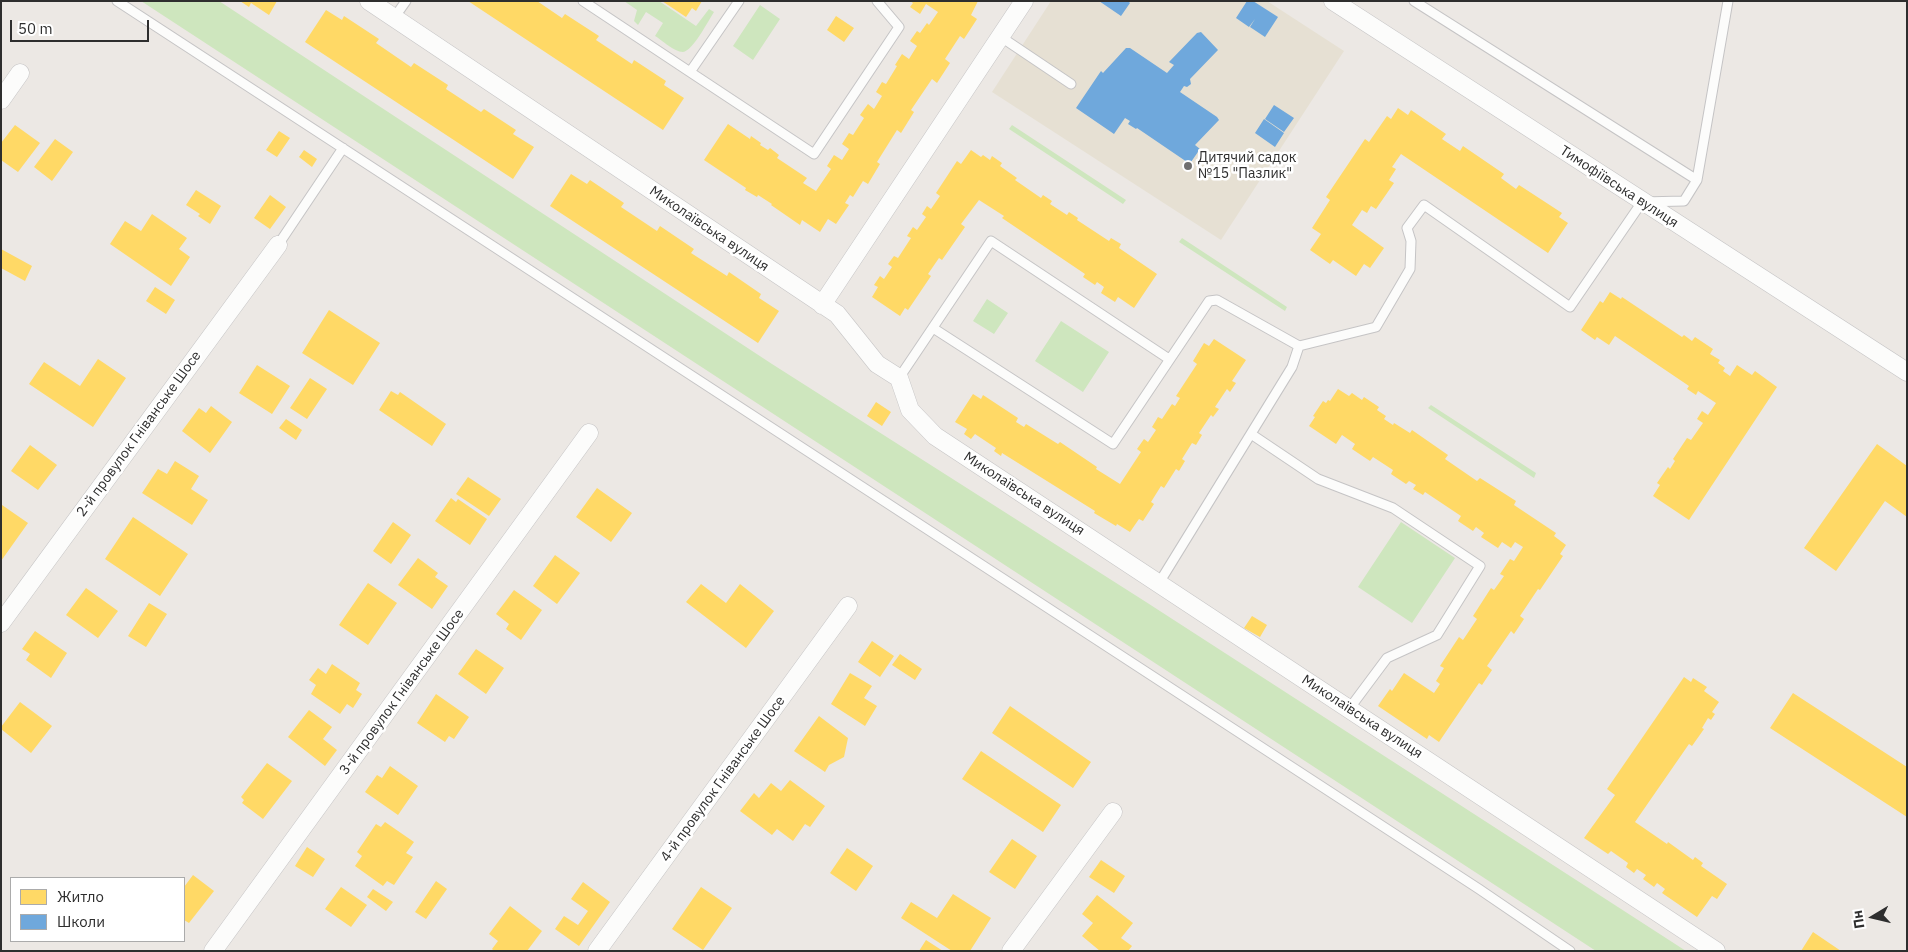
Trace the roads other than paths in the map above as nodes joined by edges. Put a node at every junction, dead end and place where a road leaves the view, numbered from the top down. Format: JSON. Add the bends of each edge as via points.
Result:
{"nodes":[{"id":1,"x":117,"y":1,"type":"edge"},
{"id":2,"x":369,"y":1,"type":"edge"},
{"id":3,"x":406,"y":1,"type":"edge"},
{"id":4,"x":583,"y":1,"type":"edge"},
{"id":5,"x":739,"y":1,"type":"edge"},
{"id":6,"x":877,"y":1,"type":"edge"},
{"id":7,"x":1333,"y":1,"type":"edge"},
{"id":8,"x":1414,"y":1,"type":"edge"},
{"id":9,"x":1728,"y":1,"type":"edge"},
{"id":10,"x":1021,"y":2,"type":"edge"},
{"id":11,"x":394,"y":18,"type":"junction"},
{"id":12,"x":1001,"y":37,"type":"junction"},
{"id":13,"x":690,"y":72,"type":"junction"},
{"id":14,"x":20,"y":74,"type":"dead end"},
{"id":15,"x":1071,"y":84,"type":"dead end"},
{"id":16,"x":1,"y":100,"type":"edge"},
{"id":17,"x":343,"y":148,"type":"junction"},
{"id":18,"x":1697,"y":180,"type":"junction"},
{"id":19,"x":1642,"y":202,"type":"junction"},
{"id":20,"x":278,"y":245,"type":"joint"},
{"id":21,"x":822,"y":305,"type":"junction"},
{"id":22,"x":932,"y":328,"type":"junction"},
{"id":23,"x":1299,"y":346,"type":"junction"},
{"id":24,"x":1169,"y":359,"type":"junction"},
{"id":25,"x":1907,"y":372,"type":"edge"},
{"id":26,"x":899,"y":378,"type":"junction"},
{"id":27,"x":589,"y":433,"type":"dead end"},
{"id":28,"x":1251,"y":434,"type":"junction"},
{"id":29,"x":1159,"y":583,"type":"junction"},
{"id":30,"x":848,"y":606,"type":"dead end"},
{"id":31,"x":1,"y":623,"type":"edge"},
{"id":32,"x":1350,"y":709,"type":"junction"},
{"id":33,"x":1113,"y":812,"type":"dead end"},
{"id":34,"x":213,"y":951,"type":"edge"},
{"id":35,"x":597,"y":951,"type":"edge"},
{"id":36,"x":1011,"y":951,"type":"edge"},
{"id":37,"x":1570,"y":951,"type":"edge"},
{"id":38,"x":1716,"y":951,"type":"edge"}],
"edges":[{"from":1,"to":17,"type":"lane"},
{"from":2,"to":11,"type":"street","name":"Миколаївська вулиця"},
{"from":3,"to":11,"type":"lane"},
{"from":4,"to":13,"type":"lane"},
{"from":5,"to":13,"type":"lane"},
{"from":6,"to":13,"type":"lane","via":[[899,27],[814,154]]},
{"from":7,"to":19,"type":"street","name":"Тимофіївська вулиця"},
{"from":8,"to":18,"type":"lane"},
{"from":9,"to":18,"type":"lane"},
{"from":10,"to":12,"type":"street"},
{"from":11,"to":21,"type":"street","name":"Миколаївська вулиця"},
{"from":12,"to":15,"type":"lane"},
{"from":12,"to":21,"type":"street"},
{"from":14,"to":16,"type":"street"},
{"from":17,"to":20,"type":"lane"},
{"from":17,"to":37,"type":"lane"},
{"from":18,"to":19,"type":"lane","via":[[1684,201]]},
{"from":19,"to":23,"type":"lane","via":[[1570,307],[1424,205],[1407,228],[1411,241],[1410,269],[1376,327]]},
{"from":19,"to":25,"type":"street","name":"Тимофіївська вулиця"},
{"from":20,"to":31,"type":"street","name":"2-й провулок Гніванське Шосе"},
{"from":21,"to":26,"type":"street","name":"Миколаївська вулиця","via":[[837,314],[877,364]]},
{"from":22,"to":24,"type":"lane","via":[[1113,444]]},
{"from":22,"to":24,"type":"lane","via":[[991,241]]},
{"from":22,"to":26,"type":"lane"},
{"from":23,"to":24,"type":"lane","via":[[1218,300],[1209,301]]},
{"from":23,"to":28,"type":"lane","via":[[1292,367]]},
{"from":26,"to":29,"type":"street","name":"Миколаївська вулиця","via":[[910,410],[935,436]]},
{"from":27,"to":34,"type":"street","name":"3-й провулок Гніванське Шосе"},
{"from":28,"to":29,"type":"lane"},
{"from":28,"to":32,"type":"lane","via":[[1318,480],[1393,508],[1480,566],[1437,635],[1387,658]]},
{"from":29,"to":32,"type":"street","name":"Миколаївська вулиця"},
{"from":30,"to":35,"type":"street","name":"4-й провулок Гніванське Шосе"},
{"from":32,"to":38,"type":"street","name":"Миколаївська вулиця"},
{"from":33,"to":36,"type":"street"}]}
